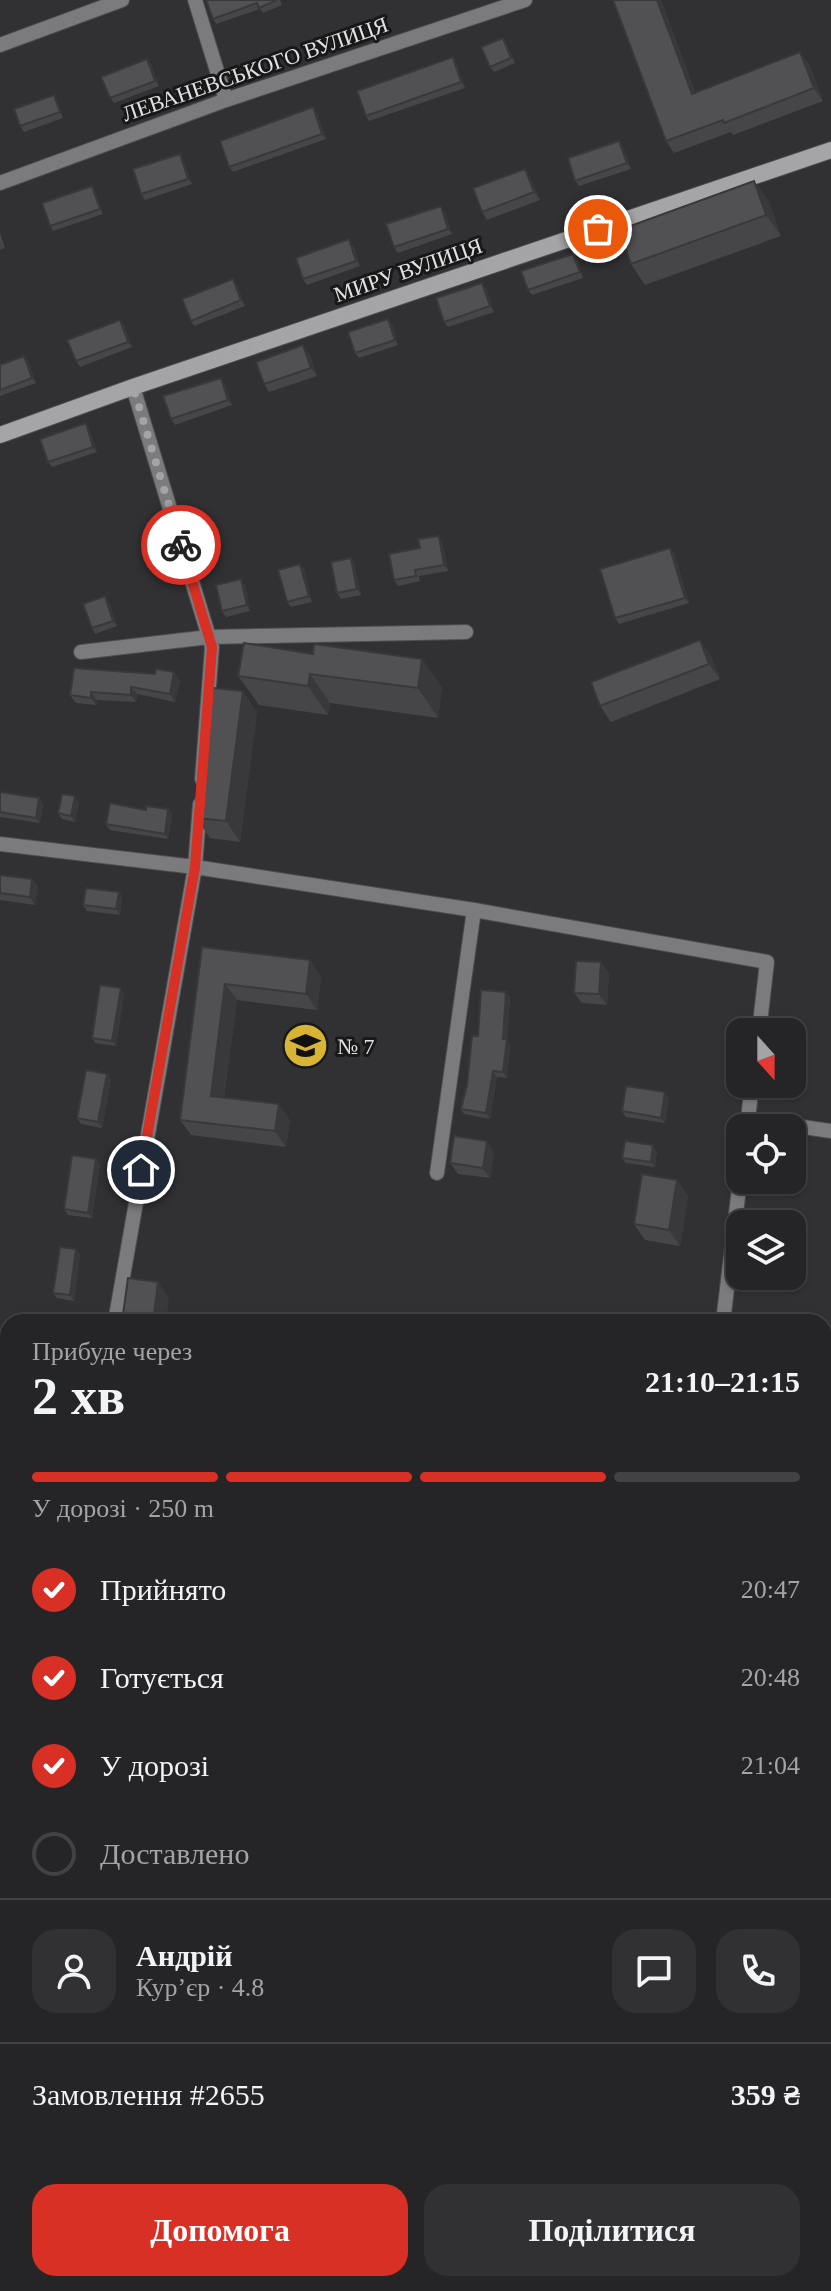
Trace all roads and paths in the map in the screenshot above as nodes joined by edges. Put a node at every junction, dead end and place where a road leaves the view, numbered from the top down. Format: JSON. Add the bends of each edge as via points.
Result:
{"nodes":[{"id":1,"x":122,"y":0,"type":"edge"},
{"id":2,"x":195,"y":0,"type":"edge"},
{"id":3,"x":525,"y":0,"type":"edge"},
{"id":4,"x":0,"y":45,"type":"edge"},
{"id":5,"x":226,"y":100,"type":"junction"},
{"id":6,"x":831,"y":150,"type":"edge"},
{"id":7,"x":0,"y":183,"type":"edge"},
{"id":8,"x":133,"y":387,"type":"junction"},
{"id":9,"x":0,"y":435,"type":"edge"},
{"id":10,"x":466,"y":632,"type":"dead end"},
{"id":11,"x":209,"y":637,"type":"junction"},
{"id":12,"x":81,"y":652,"type":"dead end"},
{"id":13,"x":0,"y":844,"type":"edge"},
{"id":14,"x":195,"y":867,"type":"junction"},
{"id":15,"x":474,"y":910,"type":"junction"},
{"id":16,"x":761,"y":1018,"type":"edge"},
{"id":17,"x":806,"y":1129,"type":"edge"},
{"id":18,"x":831,"y":1131,"type":"edge"},
{"id":19,"x":437,"y":1173,"type":"dead end"},
{"id":20,"x":738,"y":1194,"type":"edge"},
{"id":21,"x":116,"y":1314,"type":"edge"},
{"id":22,"x":724,"y":1314,"type":"edge"}],
"edges":[{"from":1,"to":4,"type":"street"},
{"from":2,"to":5,"type":"street"},
{"from":3,"to":5,"type":"street","name":"ЛЕВАНЕВСЬКОГО ВУЛИЦЯ"},
{"from":5,"to":7,"type":"street","name":"ЛЕВАНЕВСЬКОГО ВУЛИЦЯ"},
{"from":6,"to":8,"type":"main road","name":"МИРУ ВУЛИЦЯ"},
{"from":8,"to":9,"type":"main road","name":"МИРУ ВУЛИЦЯ"},
{"from":8,"to":11,"type":"street"},
{"from":10,"to":11,"type":"street"},
{"from":11,"to":12,"type":"street"},
{"from":11,"to":14,"type":"street"},
{"from":13,"to":14,"type":"street"},
{"from":14,"to":15,"type":"street"},
{"from":14,"to":21,"type":"street"},
{"from":15,"to":16,"type":"street","via":[[767,962]]},
{"from":15,"to":19,"type":"street"},
{"from":17,"to":18,"type":"street"},
{"from":20,"to":22,"type":"street"}]}
